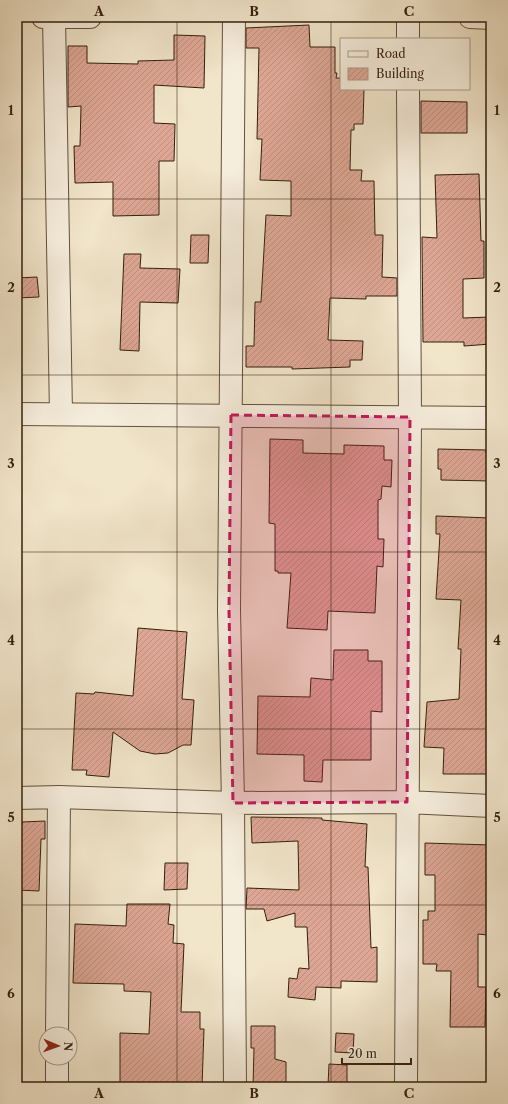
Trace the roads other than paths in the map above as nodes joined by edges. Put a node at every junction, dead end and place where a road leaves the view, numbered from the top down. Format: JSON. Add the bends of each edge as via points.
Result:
{"nodes":[{"id":1,"x":43,"y":17,"type":"edge"},
{"id":2,"x":54,"y":17,"type":"edge"},
{"id":3,"x":90,"y":17,"type":"edge"},
{"id":4,"x":234,"y":17,"type":"edge"},
{"id":5,"x":408,"y":17,"type":"edge"},
{"id":6,"x":470,"y":17,"type":"edge"},
{"id":7,"x":491,"y":18,"type":"edge"},
{"id":8,"x":408,"y":38,"type":"edge"},
{"id":9,"x":408,"y":90,"type":"edge"},
{"id":10,"x":17,"y":414,"type":"edge"},
{"id":11,"x":61,"y":414,"type":"junction"},
{"id":12,"x":231,"y":415,"type":"junction"},
{"id":13,"x":410,"y":417,"type":"junction"},
{"id":14,"x":491,"y":418,"type":"edge"},
{"id":15,"x":59,"y":797,"type":"junction"},
{"id":16,"x":17,"y":798,"type":"edge"},
{"id":17,"x":407,"y":802,"type":"junction"},
{"id":18,"x":233,"y":803,"type":"junction"},
{"id":19,"x":491,"y":806,"type":"edge"},
{"id":20,"x":58,"y":1026,"type":"edge"},
{"id":21,"x":57,"y":1066,"type":"edge"},
{"id":22,"x":57,"y":1087,"type":"edge"},
{"id":23,"x":235,"y":1087,"type":"edge"},
{"id":24,"x":406,"y":1087,"type":"edge"}],
"edges":[{"from":1,"to":2,"type":"street"},
{"from":2,"to":3,"type":"street"},
{"from":2,"to":11,"type":"street"},
{"from":4,"to":12,"type":"street"},
{"from":5,"to":8,"type":"street"},
{"from":6,"to":7,"type":"street"},
{"from":9,"to":13,"type":"street"},
{"from":10,"to":11,"type":"street"},
{"from":11,"to":12,"type":"street"},
{"from":12,"to":13,"type":"street"},
{"from":12,"to":18,"type":"street","via":[[229,610]]},
{"from":13,"to":14,"type":"street"},
{"from":13,"to":17,"type":"street"},
{"from":15,"to":16,"type":"street"},
{"from":15,"to":18,"type":"street"},
{"from":15,"to":20,"type":"street"},
{"from":17,"to":18,"type":"street"},
{"from":17,"to":19,"type":"street"},
{"from":17,"to":24,"type":"street"},
{"from":18,"to":23,"type":"street"},
{"from":21,"to":22,"type":"street"}]}
